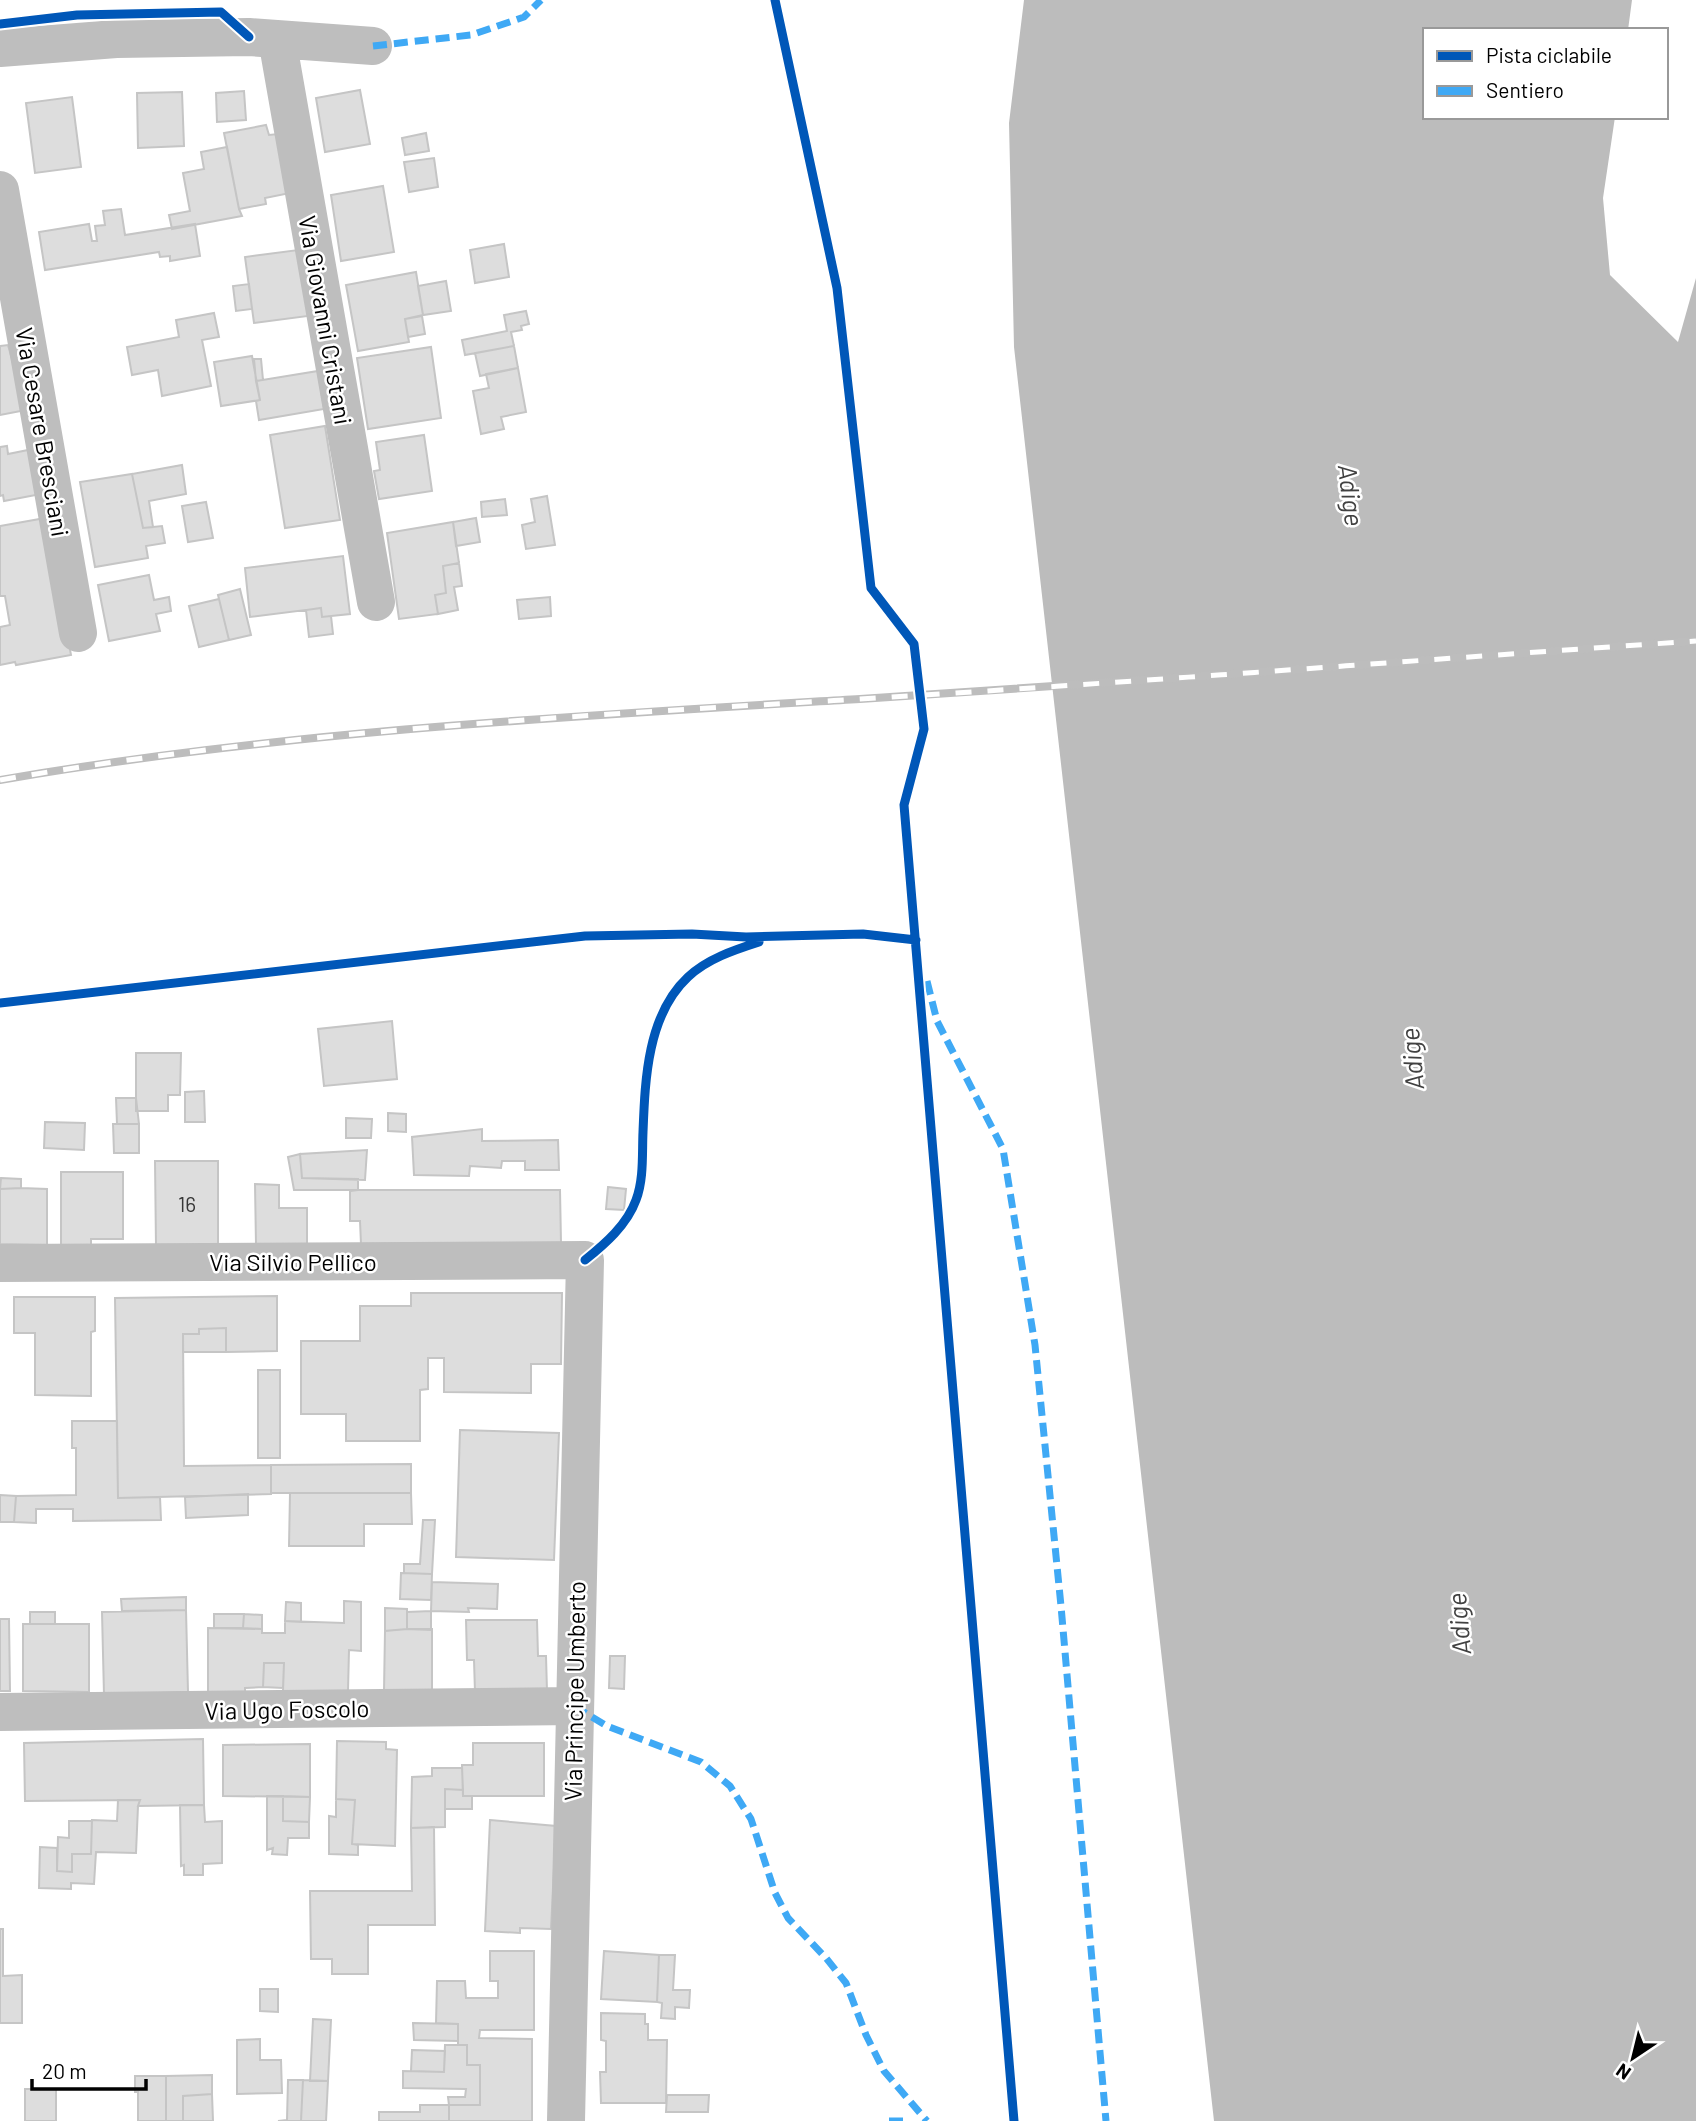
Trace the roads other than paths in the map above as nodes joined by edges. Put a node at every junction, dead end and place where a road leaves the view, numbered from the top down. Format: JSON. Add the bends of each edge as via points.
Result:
{"nodes":[{"id":1,"x":277,"y":39,"type":"junction"},
{"id":2,"x":373,"y":46,"type":"dead end"},
{"id":3,"x":0,"y":48,"type":"edge"},
{"id":4,"x":0,"y":190,"type":"edge"},
{"id":5,"x":376,"y":602,"type":"dead end"},
{"id":6,"x":78,"y":633,"type":"dead end"},
{"id":7,"x":585,"y":1260,"type":"joint"},
{"id":8,"x":0,"y":1262,"type":"edge"},
{"id":9,"x":574,"y":1706,"type":"junction"},
{"id":10,"x":0,"y":1712,"type":"edge"},
{"id":11,"x":566,"y":2121,"type":"edge"}],
"edges":[{"from":1,"to":2,"type":"street"},
{"from":1,"to":3,"type":"street","via":[[116,39]]},
{"from":1,"to":5,"type":"street","name":"Via Giovanni Cristani"},
{"from":4,"to":6,"type":"street","name":"Via Cesare Bresciani"},
{"from":7,"to":8,"type":"street","name":"Via Silvio Pellico"},
{"from":7,"to":9,"type":"street","name":"Via Principe Umberto"},
{"from":9,"to":10,"type":"street","name":"Via Ugo Foscolo"},
{"from":9,"to":11,"type":"street","name":"Via Principe Umberto"}]}
